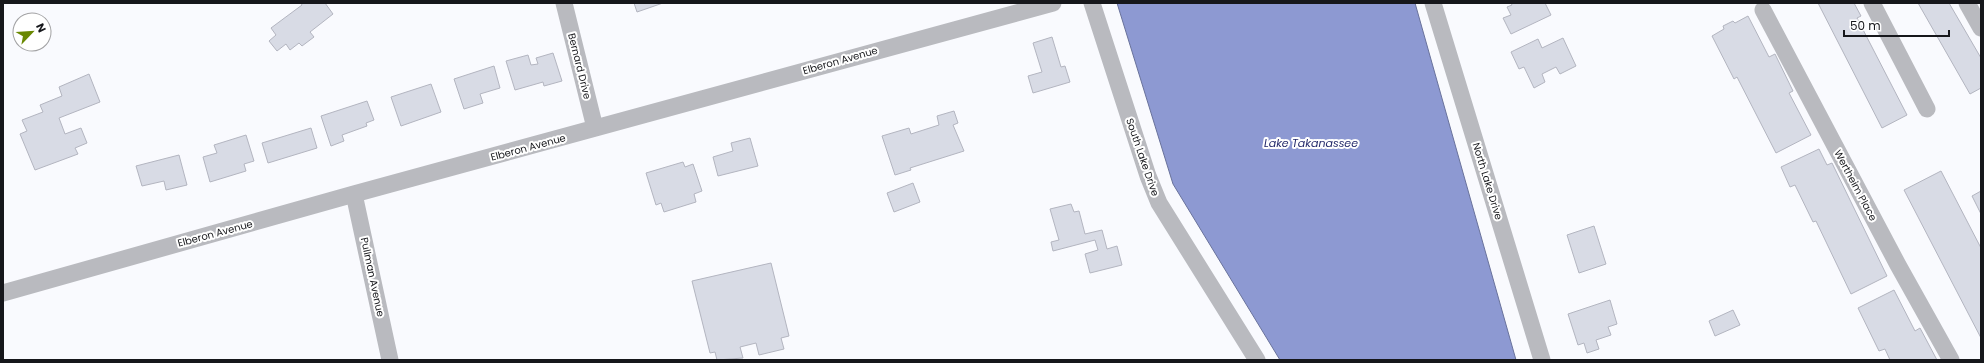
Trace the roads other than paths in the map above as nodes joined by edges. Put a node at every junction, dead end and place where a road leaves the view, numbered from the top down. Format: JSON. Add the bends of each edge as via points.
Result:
{"nodes":[{"id":1,"x":564,"y":3,"type":"edge"},
{"id":2,"x":1053,"y":3,"type":"edge"},
{"id":3,"x":1092,"y":3,"type":"edge"},
{"id":4,"x":1433,"y":3,"type":"edge"},
{"id":5,"x":1872,"y":3,"type":"edge"},
{"id":6,"x":1966,"y":3,"type":"edge"},
{"id":7,"x":1763,"y":10,"type":"dead end"},
{"id":8,"x":1981,"y":28,"type":"edge"},
{"id":9,"x":1927,"y":109,"type":"dead end"},
{"id":10,"x":595,"y":128,"type":"junction"},
{"id":11,"x":354,"y":194,"type":"junction"},
{"id":12,"x":3,"y":294,"type":"edge"},
{"id":13,"x":390,"y":360,"type":"edge"},
{"id":14,"x":1257,"y":360,"type":"edge"},
{"id":15,"x":1542,"y":360,"type":"edge"},
{"id":16,"x":1951,"y":360,"type":"edge"}],
"edges":[{"from":1,"to":10,"type":"street","name":"Bernard Drive"},
{"from":2,"to":10,"type":"street","name":"Elberon Avenue"},
{"from":3,"to":14,"type":"street","name":"South Lake Drive","via":[[1159,203]]},
{"from":4,"to":15,"type":"street","name":"North Lake Drive"},
{"from":5,"to":9,"type":"street"},
{"from":6,"to":8,"type":"street"},
{"from":7,"to":16,"type":"street","name":"Wertheim Place"},
{"from":10,"to":11,"type":"street","name":"Elberon Avenue"},
{"from":11,"to":12,"type":"street","name":"Elberon Avenue"},
{"from":11,"to":13,"type":"street","name":"Pullman Avenue"}]}
